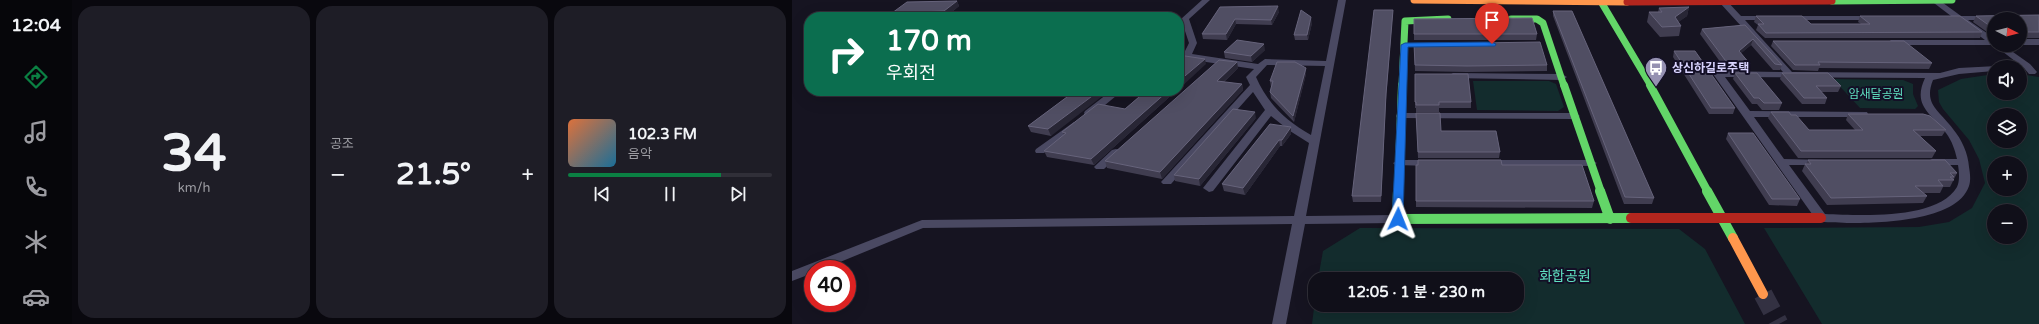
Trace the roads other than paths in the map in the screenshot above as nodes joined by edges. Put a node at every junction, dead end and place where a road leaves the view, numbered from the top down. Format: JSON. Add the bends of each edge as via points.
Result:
{"nodes":[{"id":1,"x":1206,"y":0,"type":"edge"},
{"id":2,"x":1342,"y":0,"type":"edge"},
{"id":3,"x":1414,"y":0,"type":"edge"},
{"id":4,"x":1600,"y":0,"type":"edge"},
{"id":5,"x":1934,"y":0,"type":"edge"},
{"id":6,"x":1952,"y":0,"type":"edge"},
{"id":7,"x":1666,"y":1,"type":"edge"},
{"id":8,"x":1723,"y":1,"type":"junction"},
{"id":9,"x":1739,"y":18,"type":"junction"},
{"id":10,"x":1881,"y":18,"type":"edge"},
{"id":11,"x":1944,"y":18,"type":"edge"},
{"id":12,"x":1960,"y":18,"type":"junction"},
{"id":13,"x":1987,"y":18,"type":"edge"},
{"id":14,"x":1461,"y":19,"type":"edge"},
{"id":15,"x":1500,"y":19,"type":"edge"},
{"id":16,"x":1987,"y":37,"type":"edge"},
{"id":17,"x":1885,"y":42,"type":"edge"},
{"id":18,"x":1987,"y":42,"type":"edge"},
{"id":19,"x":2027,"y":42,"type":"edge"},
{"id":20,"x":2039,"y":42,"type":"edge"},
{"id":21,"x":1761,"y":43,"type":"junction"},
{"id":22,"x":1777,"y":43,"type":"edge"},
{"id":23,"x":2008,"y":52,"type":"edge"},
{"id":24,"x":1184,"y":55,"type":"edge"},
{"id":25,"x":1184,"y":56,"type":"edge"},
{"id":26,"x":1218,"y":61,"type":"junction"},
{"id":27,"x":1330,"y":64,"type":"junction"},
{"id":28,"x":1260,"y":67,"type":"junction"},
{"id":29,"x":1987,"y":69,"type":"edge"},
{"id":30,"x":1209,"y":70,"type":"edge"},
{"id":31,"x":2035,"y":72,"type":"edge"},
{"id":32,"x":1790,"y":75,"type":"junction"},
{"id":33,"x":1938,"y":75,"type":"junction"},
{"id":34,"x":1443,"y":76,"type":"edge"},
{"id":35,"x":1562,"y":76,"type":"junction"},
{"id":36,"x":1254,"y":86,"type":"junction"},
{"id":37,"x":1111,"y":96,"type":"edge"},
{"id":38,"x":1270,"y":111,"type":"junction"},
{"id":39,"x":1746,"y":114,"type":"junction"},
{"id":40,"x":1871,"y":114,"type":"edge"},
{"id":41,"x":1918,"y":114,"type":"edge"},
{"id":42,"x":1934,"y":114,"type":"junction"},
{"id":43,"x":1401,"y":116,"type":"junction"},
{"id":44,"x":1575,"y":116,"type":"junction"},
{"id":45,"x":1315,"y":142,"type":"junction"},
{"id":46,"x":1123,"y":146,"type":"edge"},
{"id":47,"x":1040,"y":151,"type":"dead end"},
{"id":48,"x":1781,"y":162,"type":"junction"},
{"id":49,"x":1828,"y":162,"type":"edge"},
{"id":50,"x":1924,"y":162,"type":"edge"},
{"id":51,"x":1963,"y":162,"type":"junction"},
{"id":52,"x":1399,"y":163,"type":"junction"},
{"id":53,"x":1447,"y":163,"type":"edge"},
{"id":54,"x":1479,"y":163,"type":"edge"},
{"id":55,"x":1591,"y":163,"type":"junction"},
{"id":56,"x":1100,"y":167,"type":"dead end"},
{"id":57,"x":1166,"y":182,"type":"dead end"},
{"id":58,"x":1209,"y":188,"type":"dead end"},
{"id":59,"x":1821,"y":218,"type":"junction"},
{"id":60,"x":1300,"y":219,"type":"junction"},
{"id":61,"x":1398,"y":219,"type":"junction"},
{"id":62,"x":1610,"y":219,"type":"junction"},
{"id":63,"x":1723,"y":220,"type":"junction"},
{"id":64,"x":792,"y":276,"type":"edge"},
{"id":65,"x":1763,"y":294,"type":"tunnel mouth"},
{"id":66,"x":1279,"y":324,"type":"edge"}],
"edges":[{"from":1,"to":24,"type":"street","via":[[1185,19],[1193,43]]},
{"from":2,"to":27,"type":"street"},
{"from":3,"to":4,"type":"street"},
{"from":4,"to":7,"type":"street"},
{"from":4,"to":63,"type":"street"},
{"from":5,"to":6,"type":"street"},
{"from":5,"to":8,"type":"street"},
{"from":5,"to":12,"type":"street"},
{"from":7,"to":8,"type":"street"},
{"from":8,"to":9,"type":"street"},
{"from":9,"to":10,"type":"street"},
{"from":9,"to":21,"type":"street"},
{"from":11,"to":12,"type":"street"},
{"from":12,"to":13,"type":"street"},
{"from":12,"to":16,"type":"street"},
{"from":14,"to":43,"type":"street","via":[[1406,20],[1409,45]]},
{"from":15,"to":35,"type":"street","via":[[1541,20],[1547,44]]},
{"from":17,"to":18,"type":"street"},
{"from":19,"to":20,"type":"street"},
{"from":21,"to":22,"type":"street"},
{"from":21,"to":32,"type":"street"},
{"from":23,"to":31,"type":"street"},
{"from":25,"to":26,"type":"street"},
{"from":26,"to":28,"type":"street"},
{"from":26,"to":30,"type":"street"},
{"from":27,"to":28,"type":"street","via":[[1265,62]]},
{"from":27,"to":45,"type":"street"},
{"from":28,"to":36,"type":"street","via":[[1251,77]]},
{"from":29,"to":33,"type":"street"},
{"from":32,"to":33,"type":"street"},
{"from":32,"to":39,"type":"street","via":[[1718,74]]},
{"from":33,"to":42,"type":"street","via":[[1929,78],[1923,94]]},
{"from":34,"to":35,"type":"street"},
{"from":35,"to":44,"type":"street"},
{"from":36,"to":38,"type":"street"},
{"from":36,"to":57,"type":"street"},
{"from":37,"to":47,"type":"street"},
{"from":38,"to":45,"type":"street","via":[[1285,124]]},
{"from":38,"to":58,"type":"street"},
{"from":39,"to":40,"type":"street"},
{"from":39,"to":48,"type":"street"},
{"from":41,"to":42,"type":"street"},
{"from":42,"to":51,"type":"street","via":[[1954,136]]},
{"from":43,"to":44,"type":"street"},
{"from":43,"to":52,"type":"street"},
{"from":44,"to":55,"type":"street"},
{"from":45,"to":60,"type":"street"},
{"from":46,"to":56,"type":"street"},
{"from":48,"to":49,"type":"street"},
{"from":48,"to":59,"type":"street"},
{"from":50,"to":51,"type":"street"},
{"from":51,"to":59,"type":"street","via":[[1963,187],[1954,198],[1939,207],[1897,217]]},
{"from":52,"to":53,"type":"street"},
{"from":52,"to":61,"type":"street"},
{"from":54,"to":55,"type":"street"},
{"from":55,"to":62,"type":"street"},
{"from":59,"to":63,"type":"street"},
{"from":60,"to":61,"type":"street"},
{"from":60,"to":64,"type":"street","via":[[922,224]]},
{"from":60,"to":66,"type":"street"},
{"from":61,"to":62,"type":"street"},
{"from":62,"to":63,"type":"street"},
{"from":63,"to":65,"type":"street"}]}
